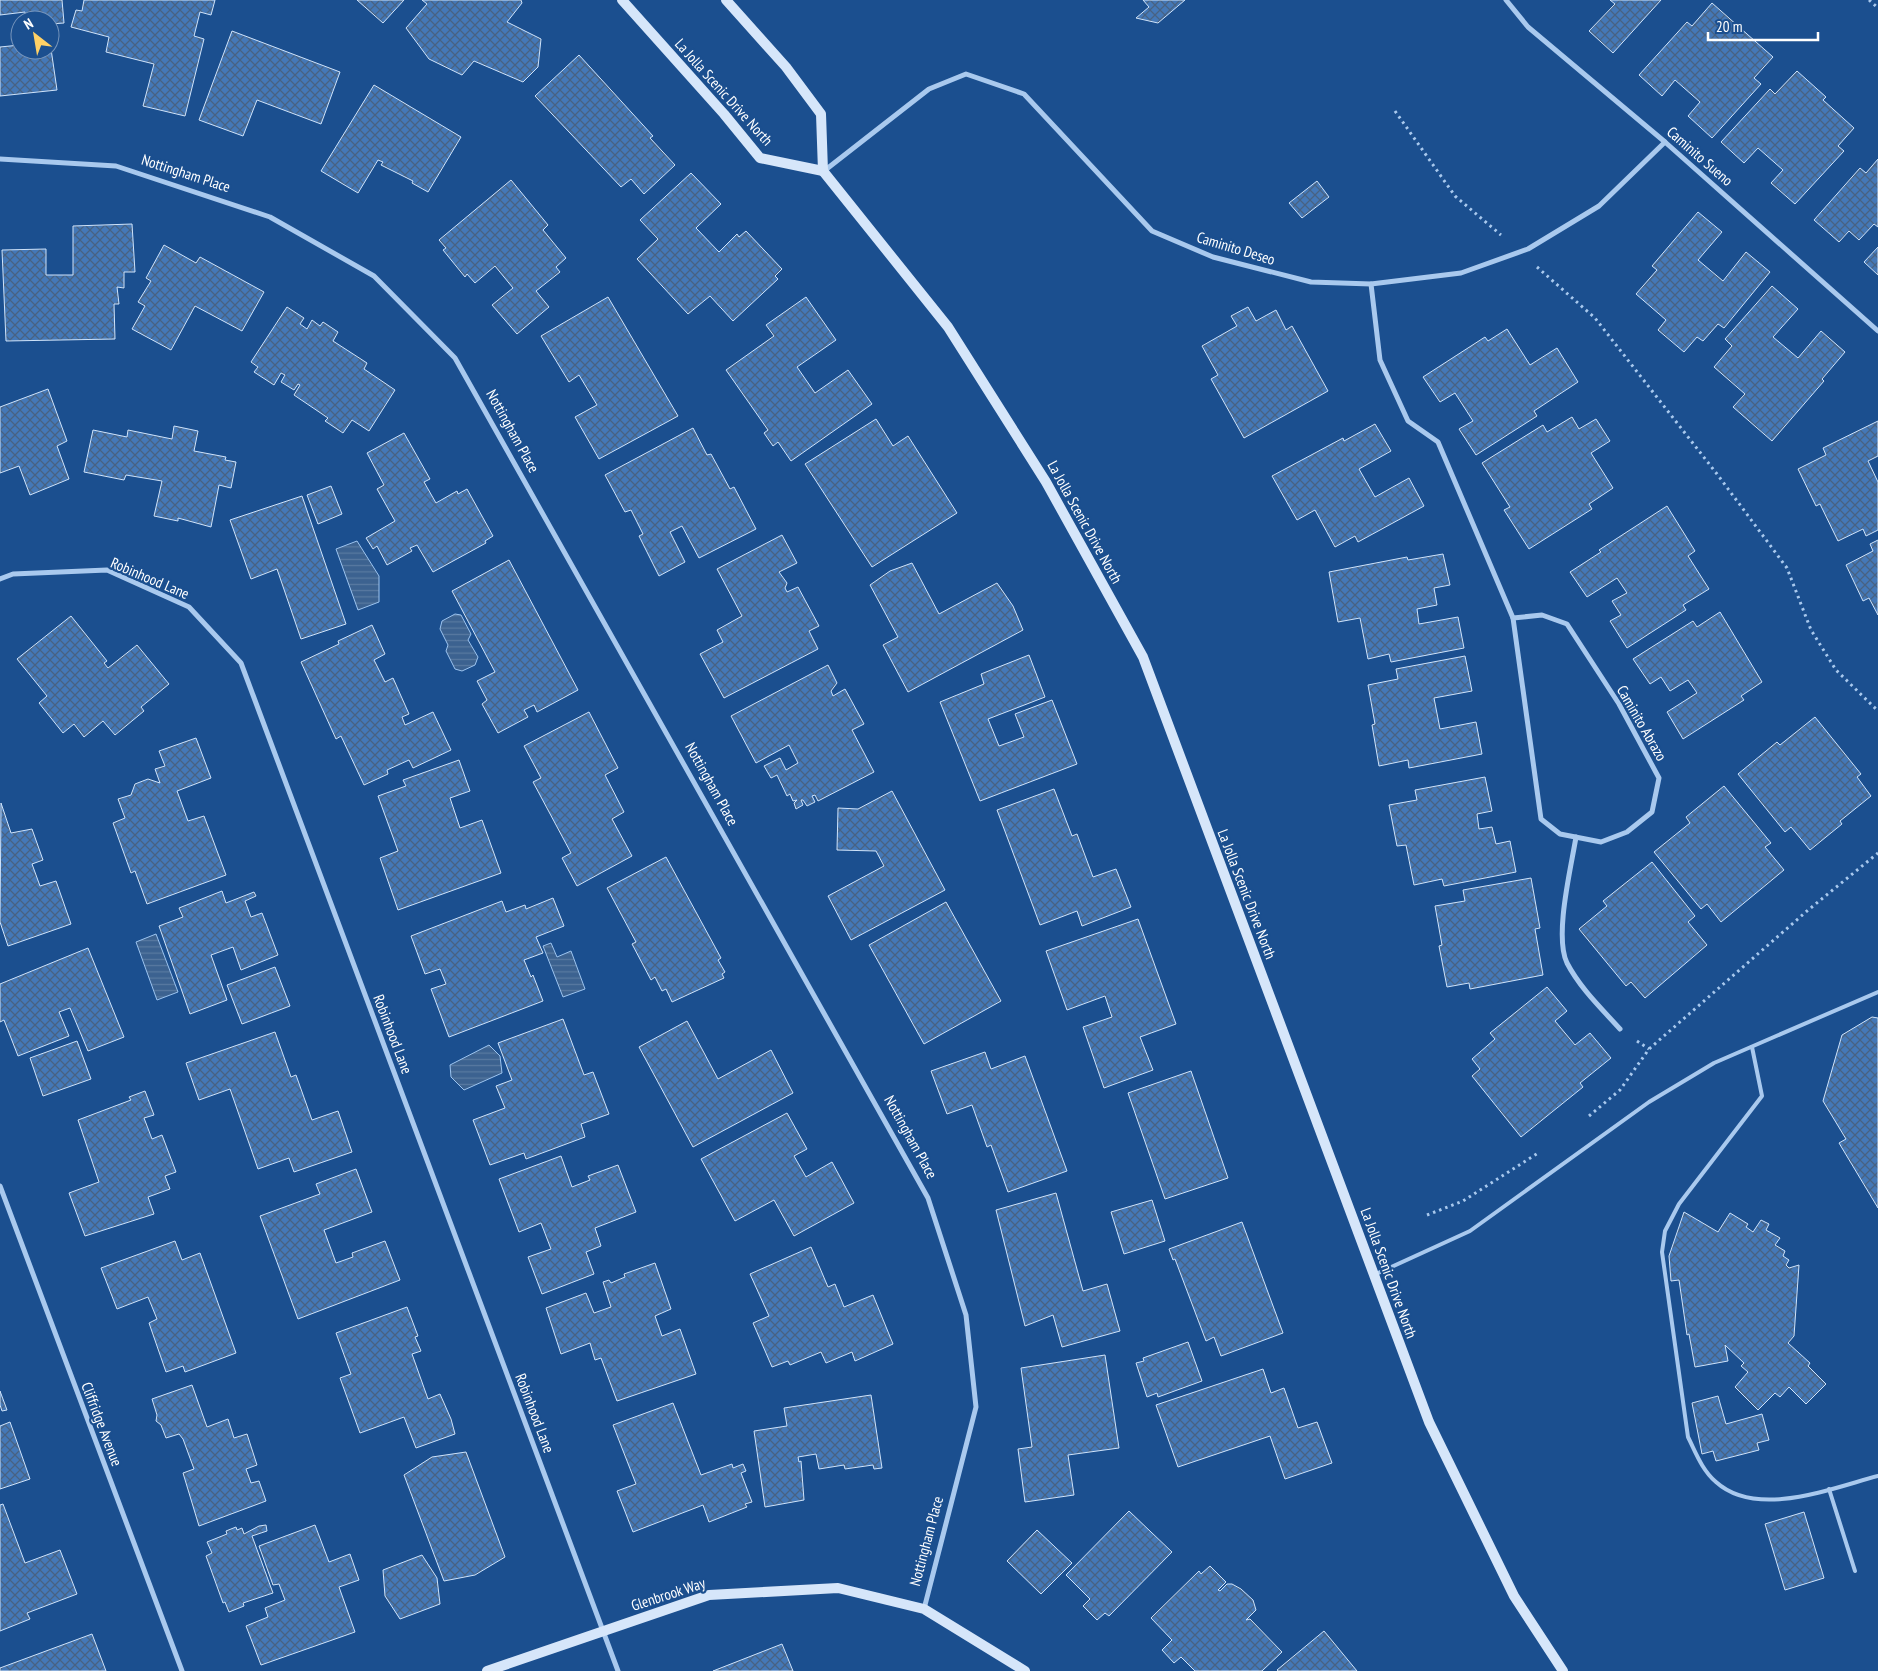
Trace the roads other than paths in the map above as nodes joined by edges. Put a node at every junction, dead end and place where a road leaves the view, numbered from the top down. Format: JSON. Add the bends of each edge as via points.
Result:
{"nodes":[{"id":1,"x":622,"y":0,"type":"edge"},
{"id":2,"x":726,"y":0,"type":"edge"},
{"id":3,"x":1506,"y":0,"type":"edge"},
{"id":4,"x":1665,"y":142,"type":"junction"},
{"id":5,"x":0,"y":160,"type":"edge"},
{"id":6,"x":823,"y":171,"type":"junction"},
{"id":7,"x":1371,"y":284,"type":"junction"},
{"id":8,"x":1878,"y":330,"type":"edge"},
{"id":9,"x":0,"y":579,"type":"edge"},
{"id":10,"x":1513,"y":618,"type":"junction"},
{"id":11,"x":1576,"y":837,"type":"junction"},
{"id":12,"x":1878,"y":992,"type":"edge"},
{"id":13,"x":1620,"y":1029,"type":"dead end"},
{"id":14,"x":1752,"y":1047,"type":"junction"},
{"id":15,"x":0,"y":1186,"type":"edge"},
{"id":16,"x":1374,"y":1275,"type":"junction"},
{"id":17,"x":1878,"y":1476,"type":"edge"},
{"id":18,"x":1829,"y":1489,"type":"junction"},
{"id":19,"x":1855,"y":1571,"type":"dead end"},
{"id":20,"x":924,"y":1609,"type":"junction"},
{"id":21,"x":603,"y":1631,"type":"junction"},
{"id":22,"x":182,"y":1671,"type":"edge"},
{"id":23,"x":487,"y":1671,"type":"edge"},
{"id":24,"x":618,"y":1671,"type":"edge"},
{"id":25,"x":1025,"y":1671,"type":"edge"},
{"id":26,"x":1563,"y":1671,"type":"edge"}],
"edges":[{"from":1,"to":6,"type":"main road","name":"La Jolla Scenic Drive North","via":[[760,158]]},
{"from":2,"to":6,"type":"main road","via":[[786,67],[820,114]]},
{"from":3,"to":4,"type":"street","name":"Caminito Sueno","via":[[1528,27]]},
{"from":4,"to":7,"type":"street","name":"Caminito Deseo","via":[[1599,206],[1520,252],[1460,273]]},
{"from":4,"to":8,"type":"street","name":"Caminito Sueno"},
{"from":5,"to":20,"type":"street","name":"Nottingham Place","via":[[116,166],[270,217],[374,276],[455,358],[928,1198],[966,1315],[976,1407]]},
{"from":6,"to":7,"type":"street","name":"Caminito Deseo","via":[[929,89],[966,74],[1024,94],[1152,232],[1213,257],[1311,282]]},
{"from":6,"to":16,"type":"main road","name":"La Jolla Scenic Drive North","via":[[948,327],[1046,482],[1143,657]]},
{"from":7,"to":10,"type":"street","name":"Caminito Abrazo","via":[[1380,360],[1408,421],[1438,442]]},
{"from":9,"to":21,"type":"street","name":"Robinhood Lane","via":[[14,574],[107,570],[189,607],[240,663]]},
{"from":10,"to":11,"type":"street","name":"Caminito Abrazo","via":[[1541,818],[1560,834]]},
{"from":10,"to":11,"type":"street","name":"Caminito Abrazo","via":[[1542,615],[1566,624],[1618,704],[1659,778],[1652,812],[1627,832],[1602,842]]},
{"from":11,"to":13,"type":"street","via":[[1562,926],[1566,961],[1587,994]]},
{"from":12,"to":14,"type":"lane"},
{"from":14,"to":16,"type":"lane","via":[[1714,1063],[1649,1102],[1470,1231]]},
{"from":14,"to":18,"type":"lane","via":[[1762,1096],[1679,1204],[1665,1231],[1662,1252],[1688,1437],[1700,1462],[1717,1483],[1741,1496],[1768,1500],[1807,1496]]},
{"from":15,"to":22,"type":"street","name":"Cliffridge Avenue"},
{"from":16,"to":26,"type":"main road","name":"La Jolla Scenic Drive North","via":[[1429,1422],[1514,1596]]},
{"from":17,"to":18,"type":"lane"},
{"from":18,"to":19,"type":"lane"},
{"from":20,"to":21,"type":"main road","name":"Glenbrook Way","via":[[838,1588],[709,1595]]},
{"from":20,"to":25,"type":"main road","name":"Nottingham Place"},
{"from":21,"to":23,"type":"main road","name":"Glenbrook Way"},
{"from":21,"to":24,"type":"street","name":"Robinhood Lane"}]}
